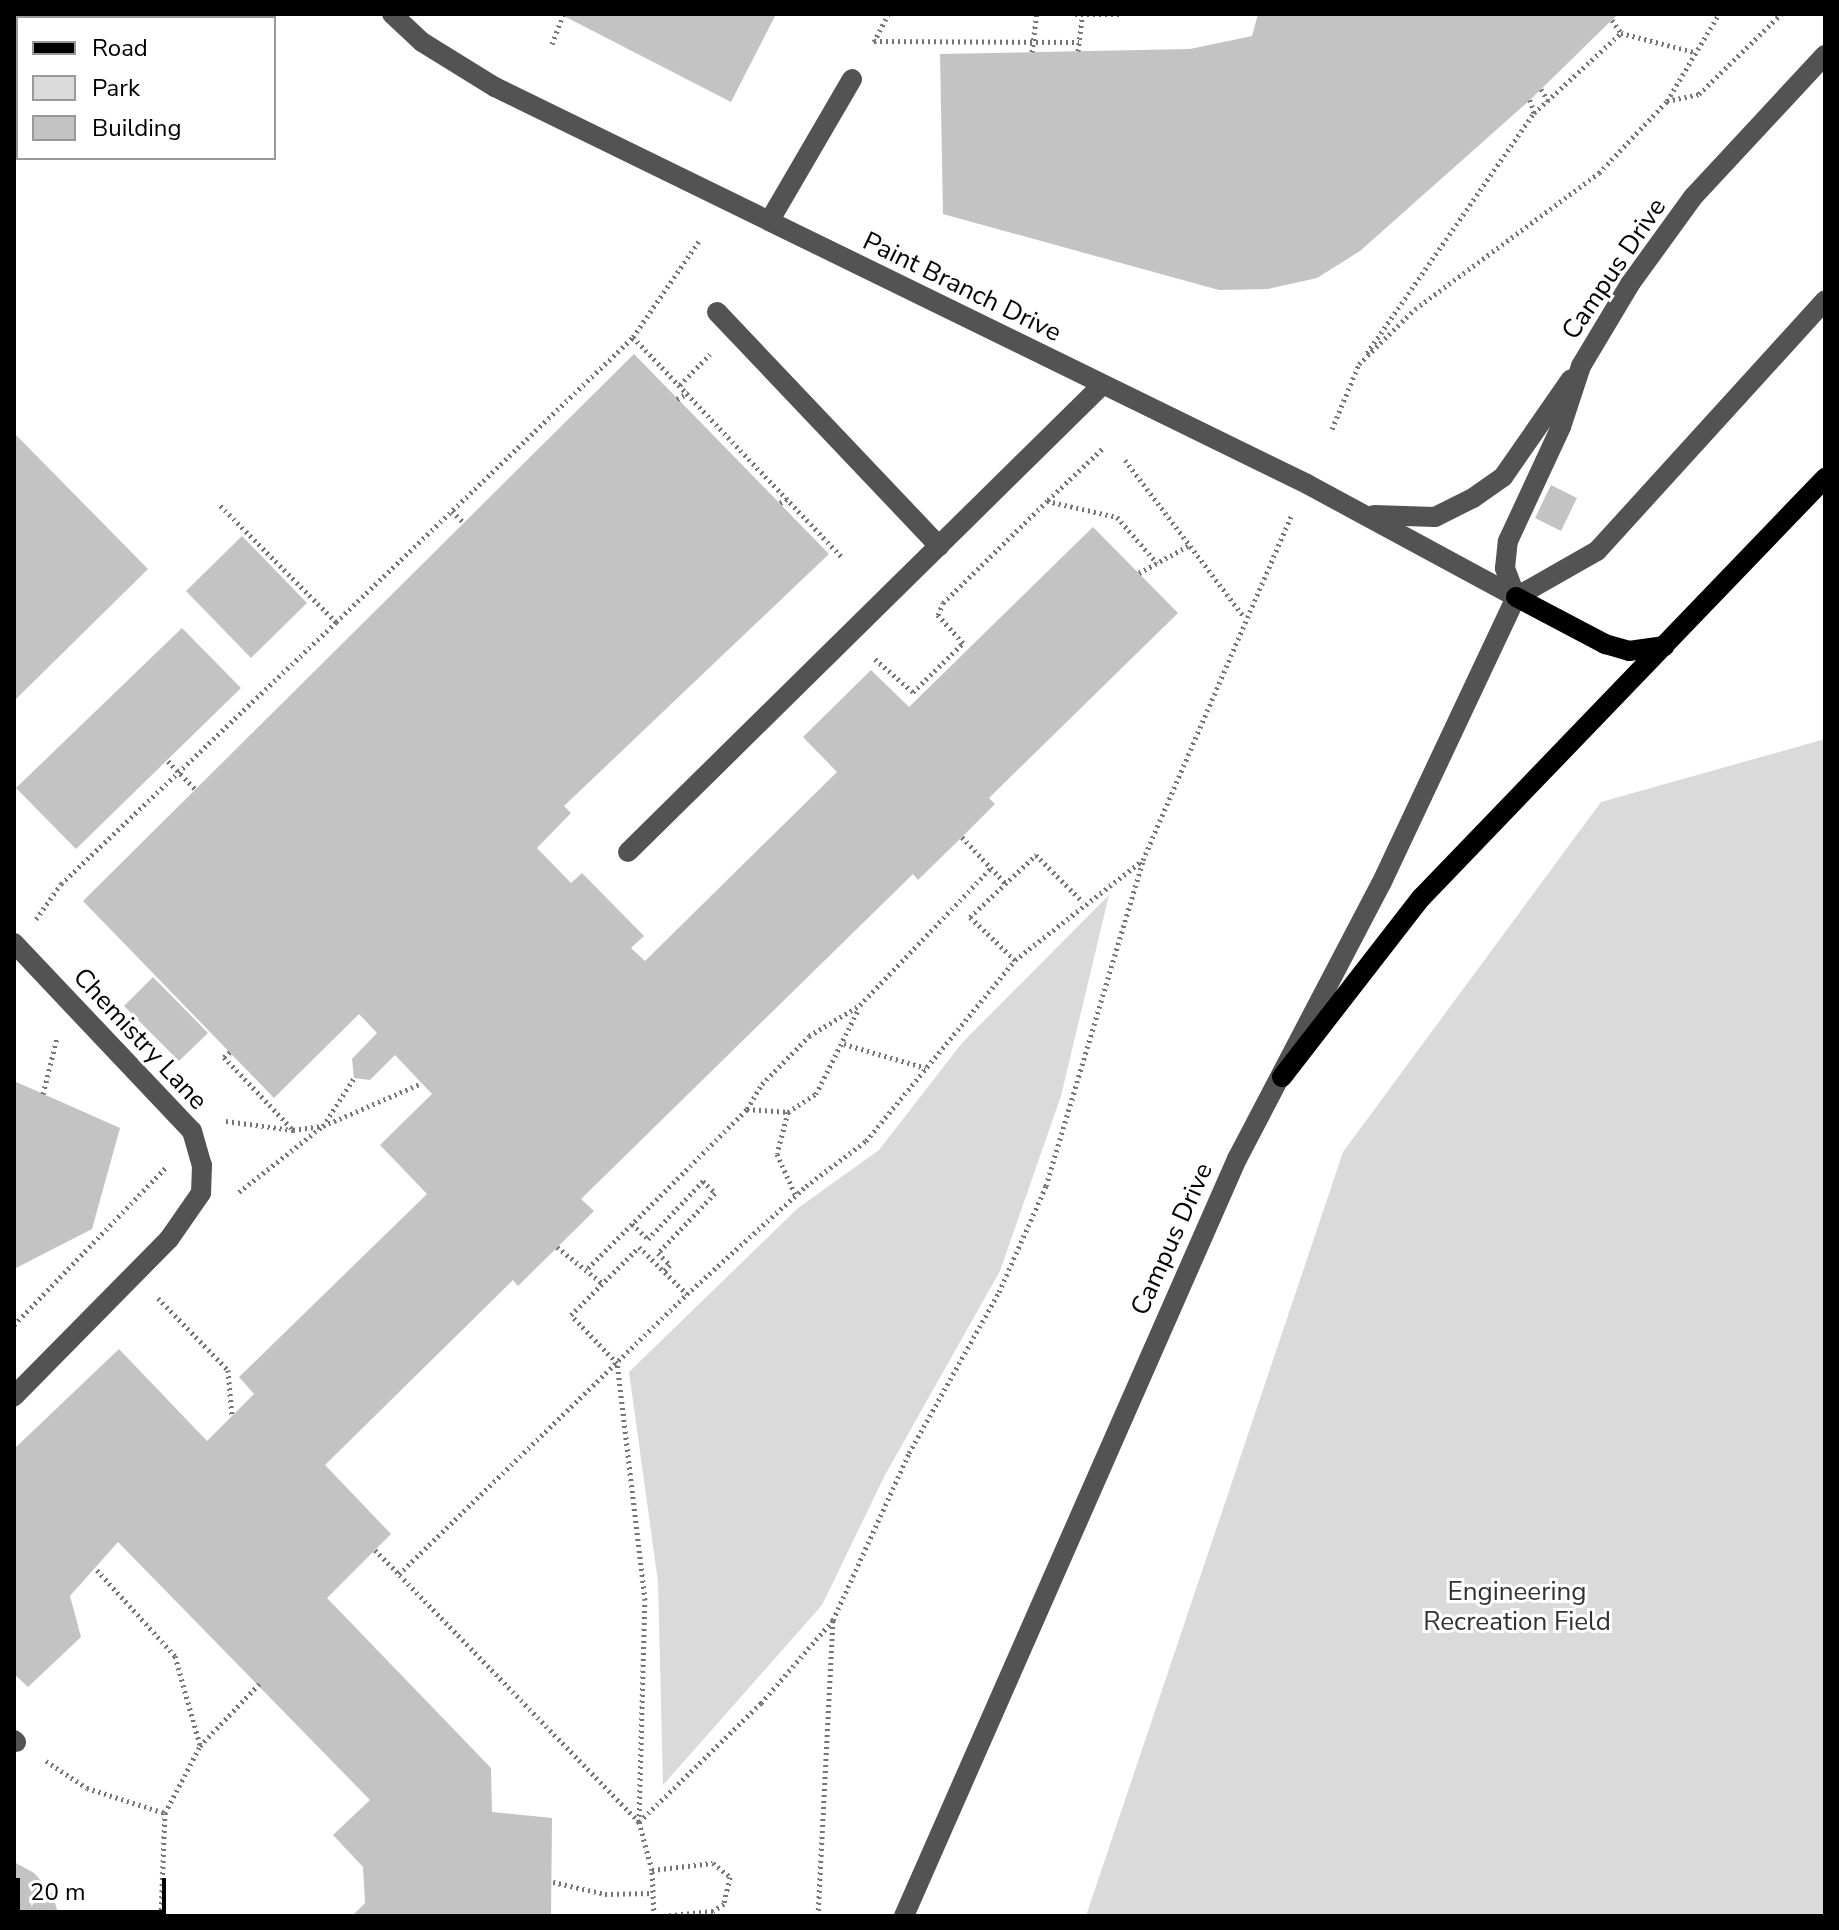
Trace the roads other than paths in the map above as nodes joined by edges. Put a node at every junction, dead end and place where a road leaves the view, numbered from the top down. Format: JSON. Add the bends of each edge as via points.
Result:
{"nodes":[{"id":1,"x":392,"y":14,"type":"edge"},
{"id":2,"x":1825,"y":55,"type":"edge"},
{"id":3,"x":852,"y":79,"type":"dead end"},
{"id":4,"x":770,"y":220,"type":"junction"},
{"id":5,"x":1825,"y":300,"type":"edge"},
{"id":6,"x":717,"y":312,"type":"dead end"},
{"id":7,"x":1581,"y":366,"type":"junction"},
{"id":8,"x":1102,"y":385,"type":"junction"},
{"id":9,"x":1825,"y":478,"type":"edge"},
{"id":10,"x":1359,"y":512,"type":"junction"},
{"id":11,"x":939,"y":546,"type":"junction"},
{"id":12,"x":1516,"y":597,"type":"junction"},
{"id":13,"x":1665,"y":646,"type":"junction"},
{"id":14,"x":628,"y":852,"type":"dead end"},
{"id":15,"x":14,"y":943,"type":"edge"},
{"id":16,"x":1282,"y":1077,"type":"junction"},
{"id":17,"x":14,"y":1396,"type":"edge"},
{"id":18,"x":904,"y":1916,"type":"edge"}],
"edges":[{"from":1,"to":4,"type":"street","name":"Paint Branch Drive","via":[[422,42],[495,87]]},
{"from":2,"to":7,"type":"street","name":"Campus Drive","via":[[1693,197],[1630,284]]},
{"from":3,"to":4,"type":"street"},
{"from":4,"to":8,"type":"street","name":"Paint Branch Drive"},
{"from":5,"to":12,"type":"street","via":[[1597,551]]},
{"from":6,"to":11,"type":"street"},
{"from":7,"to":10,"type":"street","via":[[1503,477],[1473,498],[1435,517]]},
{"from":7,"to":12,"type":"street","name":"Campus Drive","via":[[1561,427],[1508,541],[1505,568]]},
{"from":8,"to":10,"type":"street","name":"Paint Branch Drive"},
{"from":8,"to":11,"type":"street"},
{"from":9,"to":13,"type":"main road"},
{"from":10,"to":12,"type":"street","name":"Paint Branch Drive"},
{"from":11,"to":14,"type":"street"},
{"from":12,"to":13,"type":"main road","via":[[1605,644],[1629,651]]},
{"from":12,"to":16,"type":"street","name":"Campus Drive","via":[[1381,884]]},
{"from":13,"to":16,"type":"main road","via":[[1421,898]]},
{"from":15,"to":17,"type":"street","name":"Chemistry Lane","via":[[192,1131],[202,1165],[201,1193],[169,1239]]},
{"from":16,"to":18,"type":"street","name":"Campus Drive","via":[[1237,1159],[1122,1413]]}]}
